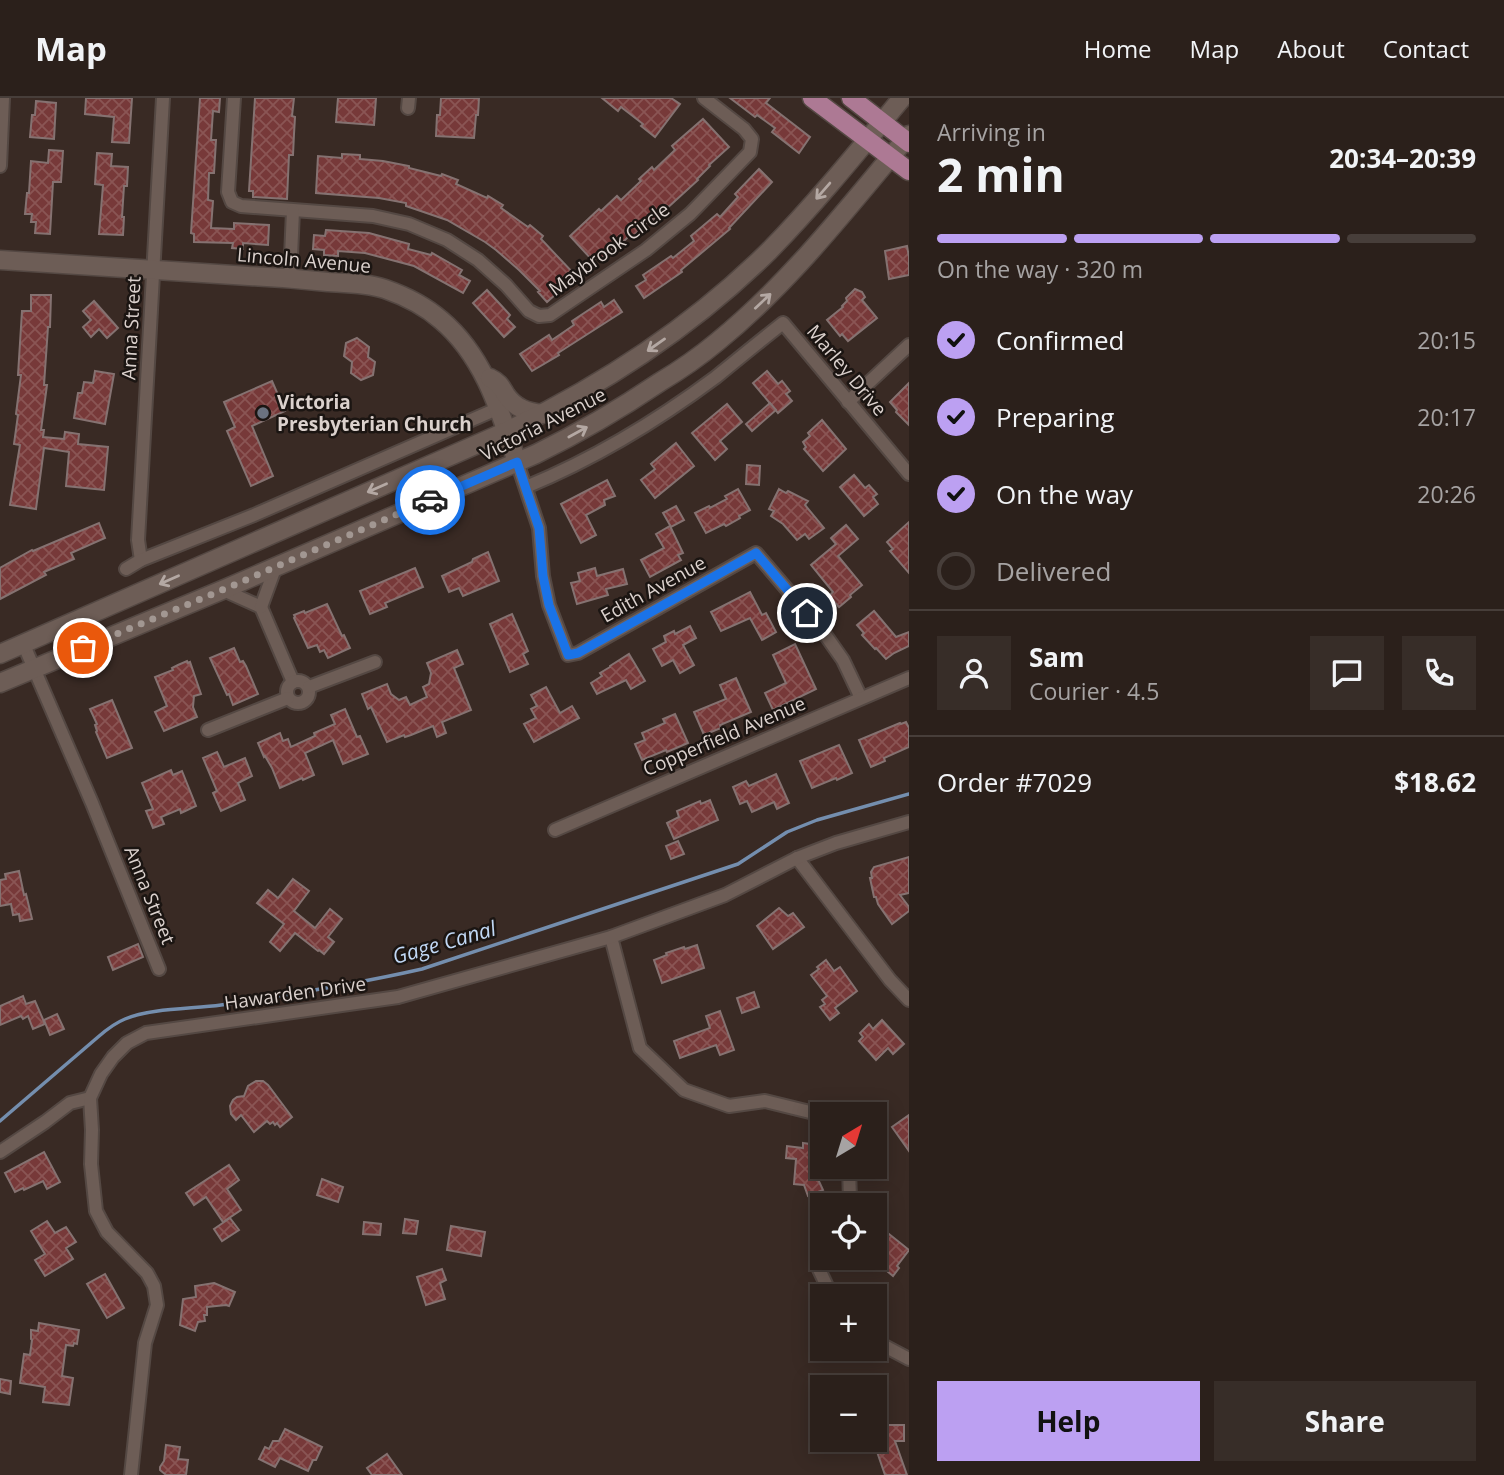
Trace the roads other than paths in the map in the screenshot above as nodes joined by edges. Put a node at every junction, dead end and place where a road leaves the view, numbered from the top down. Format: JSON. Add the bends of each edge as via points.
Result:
{"nodes":[{"id":1,"x":3,"y":98,"type":"edge"},
{"id":2,"x":163,"y":98,"type":"edge"},
{"id":3,"x":234,"y":98,"type":"edge"},
{"id":4,"x":704,"y":98,"type":"edge"},
{"id":5,"x":812,"y":98,"type":"edge"},
{"id":6,"x":851,"y":98,"type":"edge"},
{"id":7,"x":902,"y":98,"type":"edge"},
{"id":8,"x":882,"y":122,"type":"junction"},
{"id":9,"x":908,"y":139,"type":"edge"},
{"id":10,"x":867,"y":140,"type":"junction"},
{"id":11,"x":891,"y":157,"type":"junction"},
{"id":12,"x":0,"y":166,"type":"edge"},
{"id":13,"x":909,"y":172,"type":"edge"},
{"id":14,"x":293,"y":211,"type":"junction"},
{"id":15,"x":0,"y":260,"type":"edge"},
{"id":16,"x":154,"y":271,"type":"junction"},
{"id":17,"x":290,"y":279,"type":"junction"},
{"id":18,"x":909,"y":345,"type":"edge"},
{"id":19,"x":484,"y":374,"type":"junction"},
{"id":20,"x":848,"y":402,"type":"junction"},
{"id":21,"x":499,"y":408,"type":"junction"},
{"id":22,"x":542,"y":414,"type":"junction"},
{"id":23,"x":507,"y":431,"type":"junction"},
{"id":24,"x":517,"y":462,"type":"junction"},
{"id":25,"x":909,"y":474,"type":"edge"},
{"id":26,"x":526,"y":487,"type":"junction"},
{"id":27,"x":141,"y":560,"type":"junction"},
{"id":28,"x":273,"y":568,"type":"junction"},
{"id":29,"x":126,"y":569,"type":"dead end"},
{"id":30,"x":227,"y":588,"type":"junction"},
{"id":31,"x":261,"y":607,"type":"junction"},
{"id":32,"x":23,"y":643,"type":"junction"},
{"id":33,"x":0,"y":654,"type":"edge"},
{"id":34,"x":568,"y":655,"type":"joint"},
{"id":35,"x":375,"y":662,"type":"dead end"},
{"id":36,"x":35,"y":668,"type":"junction"},
{"id":37,"x":909,"y":678,"type":"edge"},
{"id":38,"x":293,"y":682,"type":"junction"},
{"id":39,"x":0,"y":683,"type":"edge"},
{"id":40,"x":309,"y":687,"type":"junction"},
{"id":41,"x":288,"y":698,"type":"junction"},
{"id":42,"x":861,"y":698,"type":"junction"},
{"id":43,"x":208,"y":730,"type":"dead end"},
{"id":44,"x":909,"y":822,"type":"edge"},
{"id":45,"x":555,"y":830,"type":"dead end"},
{"id":46,"x":797,"y":858,"type":"junction"},
{"id":47,"x":611,"y":937,"type":"junction"},
{"id":48,"x":159,"y":969,"type":"dead end"},
{"id":49,"x":909,"y":1000,"type":"edge"},
{"id":50,"x":90,"y":1098,"type":"junction"},
{"id":51,"x":810,"y":1112,"type":"edge"},
{"id":52,"x":0,"y":1152,"type":"edge"},
{"id":53,"x":887,"y":1347,"type":"edge"},
{"id":54,"x":909,"y":1359,"type":"edge"},
{"id":55,"x":131,"y":1475,"type":"edge"}],
"edges":[{"from":1,"to":12,"type":"street"},
{"from":2,"to":16,"type":"street","name":"Anna Street"},
{"from":3,"to":14,"type":"street","via":[[228,192],[232,202]]},
{"from":4,"to":14,"type":"street","name":"Maybrook Circle","via":[[744,129],[752,139],[750,152],[690,214],[646,250],[550,315],[529,311],[478,260],[409,224],[373,216]]},
{"from":5,"to":10,"type":"main road"},
{"from":6,"to":8,"type":"main road"},
{"from":7,"to":8,"type":"main road","name":"Victoria Avenue"},
{"from":8,"to":9,"type":"main road"},
{"from":8,"to":10,"type":"main road","name":"Victoria Avenue"},
{"from":9,"to":11,"type":"main road","name":"Victoria Avenue"},
{"from":10,"to":11,"type":"main road"},
{"from":10,"to":22,"type":"main road","name":"Victoria Avenue","one_way":true,"via":[[769,251],[722,294],[636,358]]},
{"from":11,"to":13,"type":"main road"},
{"from":24,"to":11,"type":"main road","name":"Victoria Avenue","one_way":true,"via":[[623,407],[716,343],[778,287]]},
{"from":14,"to":17,"type":"street"},
{"from":15,"to":16,"type":"main road","name":"Lincoln Avenue"},
{"from":16,"to":17,"type":"main road","name":"Lincoln Avenue"},
{"from":16,"to":27,"type":"street","name":"Anna Street","via":[[138,540]]},
{"from":17,"to":19,"type":"main road","name":"Lincoln Avenue","via":[[362,284],[404,297],[452,329]]},
{"from":18,"to":20,"type":"street"},
{"from":19,"to":21,"type":"main road","name":"Lincoln Avenue"},
{"from":19,"to":22,"type":"main road","via":[[499,382],[520,409]]},
{"from":20,"to":25,"type":"street","name":"Marley Drive"},
{"from":20,"to":26,"type":"street","name":"Marley Drive","via":[[783,323],[640,428],[592,457]]},
{"from":21,"to":23,"type":"main road","name":"Lincoln Avenue"},
{"from":21,"to":27,"type":"street"},
{"from":22,"to":23,"type":"main road","name":"Victoria Avenue"},
{"from":23,"to":24,"type":"main road","name":"Lincoln Avenue"},
{"from":23,"to":32,"type":"main road","name":"Victoria Avenue","one_way":true},
{"from":24,"to":26,"type":"street","name":"Lincoln Avenue"},
{"from":24,"to":28,"type":"main road","name":"Victoria Avenue"},
{"from":26,"to":34,"type":"street","name":"Lincoln Avenue","via":[[539,528],[549,605]]},
{"from":27,"to":29,"type":"street"},
{"from":28,"to":30,"type":"main road","name":"Victoria Avenue"},
{"from":28,"to":31,"type":"street"},
{"from":30,"to":31,"type":"street"},
{"from":30,"to":36,"type":"main road","name":"Victoria Avenue"},
{"from":31,"to":38,"type":"street"},
{"from":32,"to":33,"type":"main road","name":"Victoria Avenue"},
{"from":32,"to":36,"type":"street","name":"Anna Street"},
{"from":34,"to":42,"type":"street","name":"Edith Avenue","via":[[756,553],[824,633]]},
{"from":35,"to":40,"type":"street"},
{"from":36,"to":39,"type":"main road","name":"Victoria Avenue"},
{"from":36,"to":48,"type":"street","name":"Anna Street"},
{"from":37,"to":42,"type":"street","name":"Copperfield Avenue"},
{"from":38,"to":40,"type":"street","via":[[302,681]]},
{"from":38,"to":41,"type":"street","via":[[287,689]]},
{"from":40,"to":41,"type":"street","via":[[310,696],[304,703],[295,704]]},
{"from":41,"to":43,"type":"street"},
{"from":42,"to":45,"type":"street","name":"Copperfield Avenue"},
{"from":44,"to":46,"type":"street","name":"Hawarden Drive"},
{"from":46,"to":47,"type":"street","name":"Hawarden Drive","via":[[725,895]]},
{"from":46,"to":49,"type":"street"},
{"from":47,"to":50,"type":"street","name":"Hawarden Drive","via":[[398,998],[146,1033],[113,1057]]},
{"from":47,"to":51,"type":"street","via":[[640,1048],[684,1090],[729,1106],[765,1101]]},
{"from":50,"to":52,"type":"street","via":[[70,1103]]},
{"from":50,"to":55,"type":"street","via":[[96,1211],[107,1232],[146,1273],[157,1305],[145,1343]]},
{"from":53,"to":54,"type":"street"}]}
